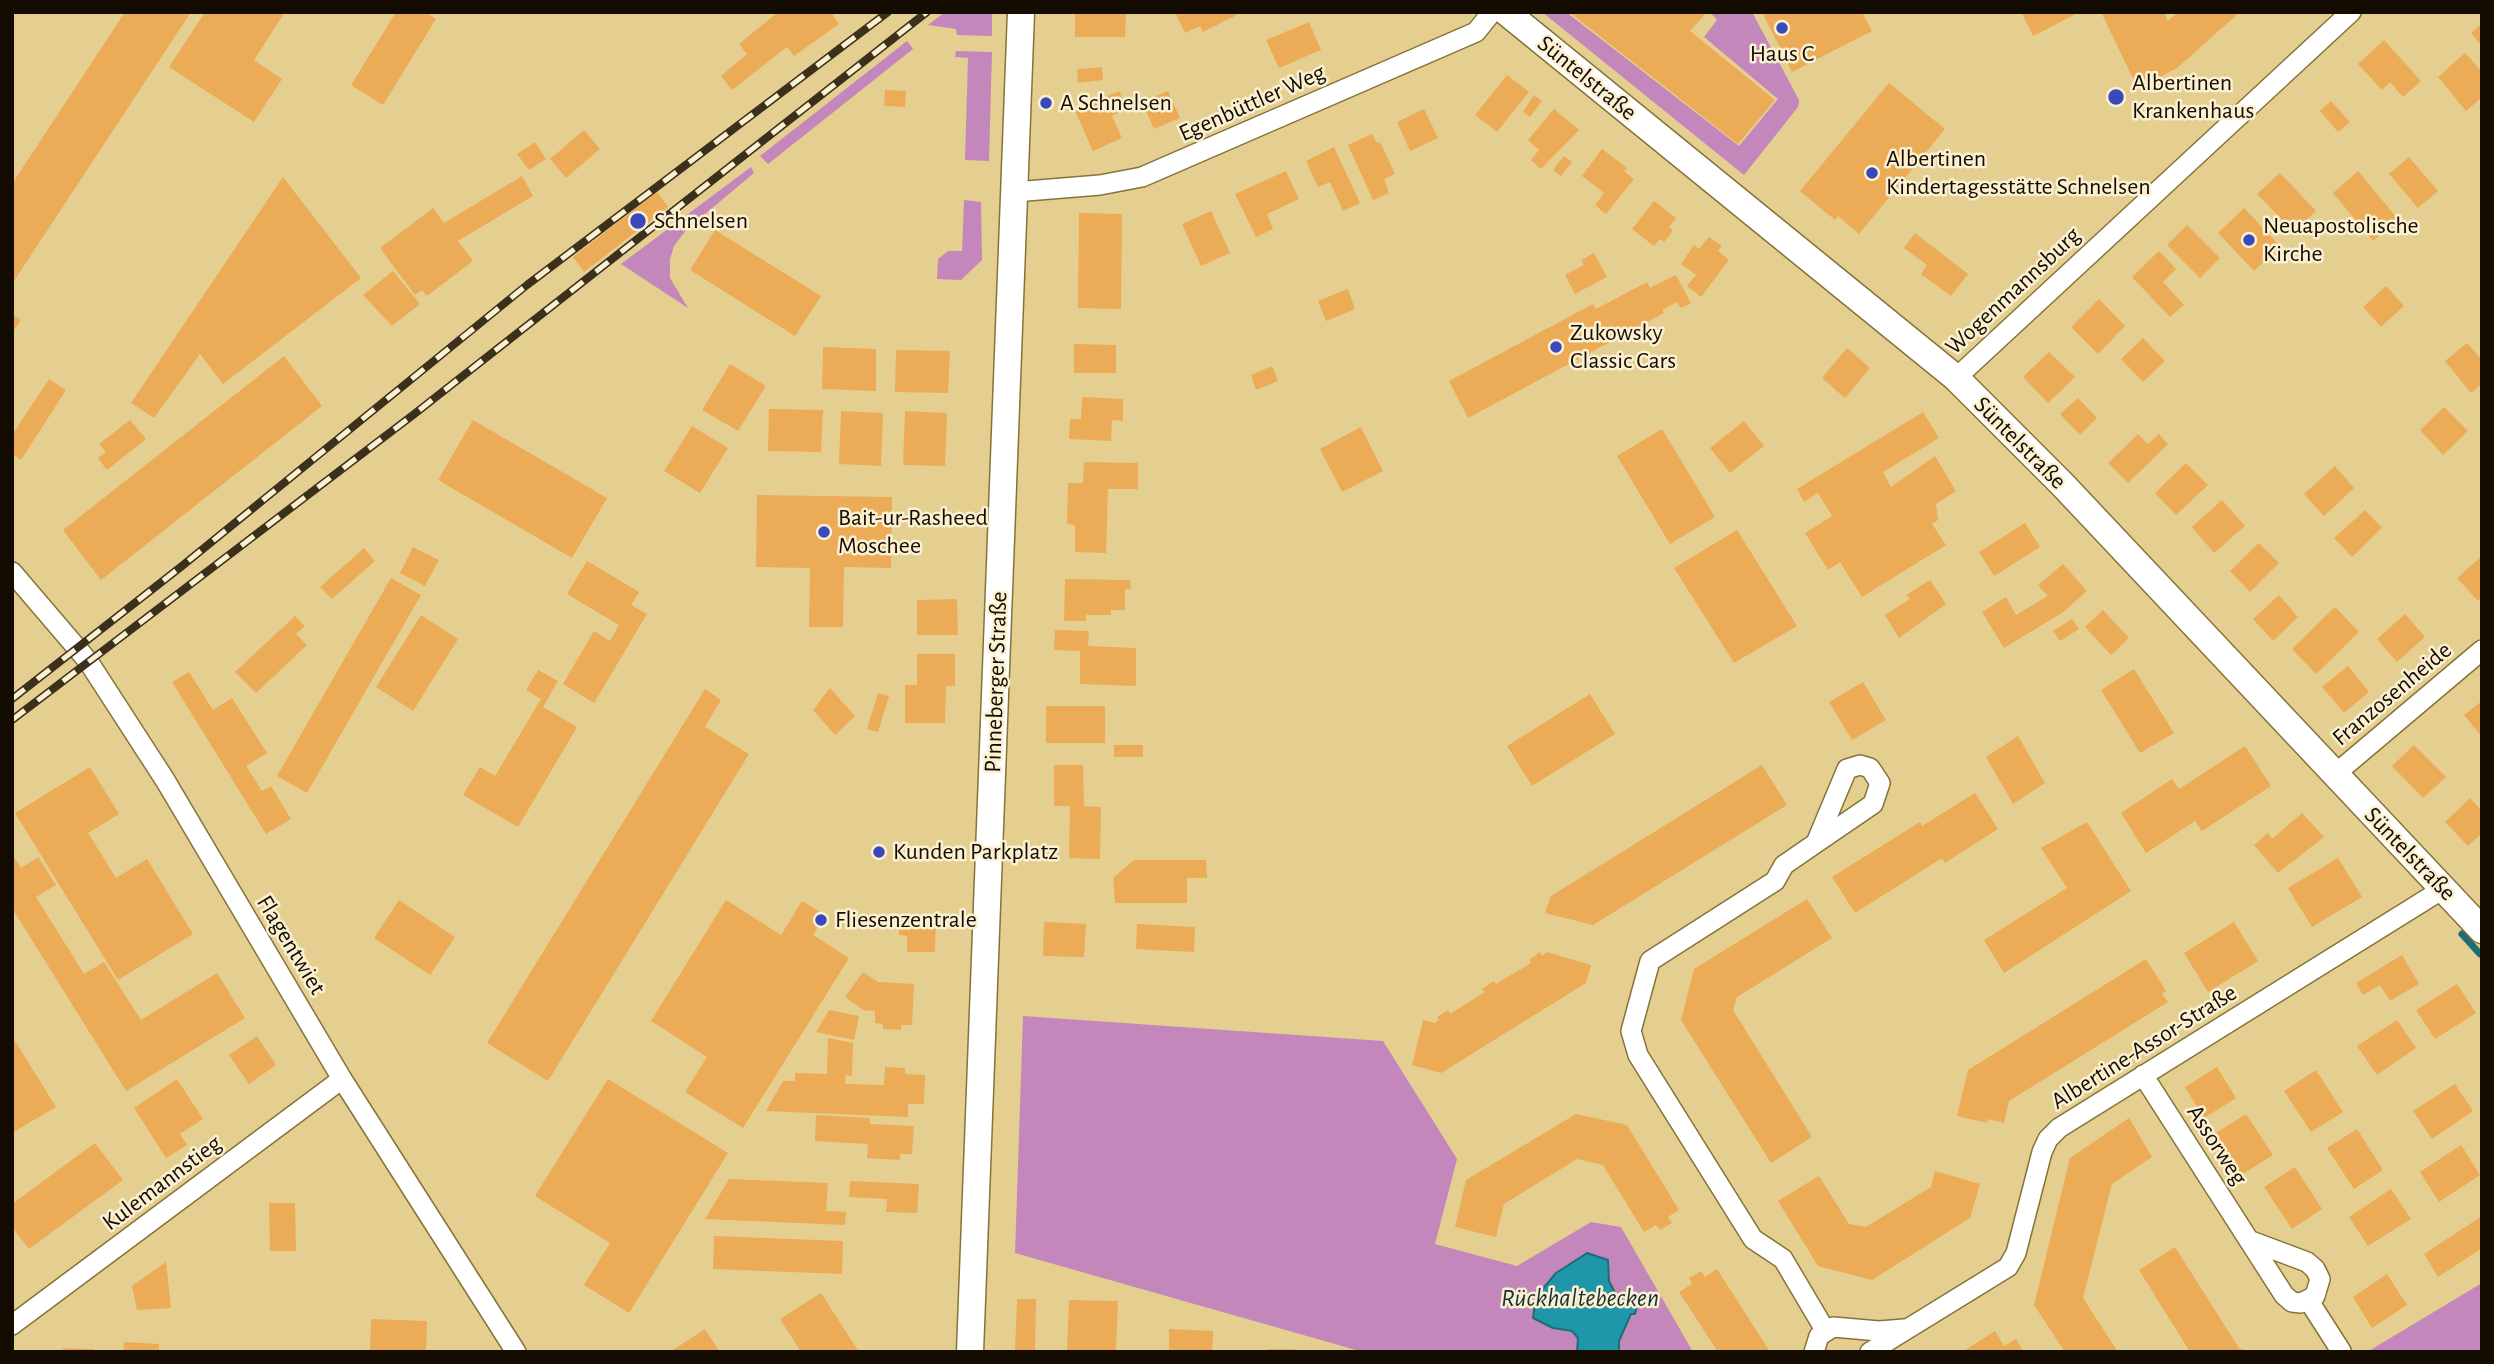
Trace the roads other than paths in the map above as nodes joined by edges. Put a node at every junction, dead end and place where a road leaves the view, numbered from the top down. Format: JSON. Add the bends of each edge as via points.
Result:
{"nodes":[{"id":1,"x":1021,"y":12,"type":"edge"},
{"id":2,"x":1492,"y":12,"type":"edge"},
{"id":3,"x":1506,"y":12,"type":"edge"},
{"id":4,"x":2351,"y":12,"type":"edge"},
{"id":5,"x":1014,"y":192,"type":"junction"},
{"id":6,"x":1956,"y":378,"type":"junction"},
{"id":7,"x":12,"y":572,"type":"edge"},
{"id":8,"x":2482,"y":650,"type":"edge"},
{"id":9,"x":2334,"y":775,"type":"junction"},
{"id":10,"x":1816,"y":843,"type":"dead end"},
{"id":11,"x":2443,"y":889,"type":"junction"},
{"id":12,"x":2482,"y":930,"type":"edge"},
{"id":13,"x":2143,"y":1075,"type":"junction"},
{"id":14,"x":342,"y":1079,"type":"junction"},
{"id":15,"x":2251,"y":1241,"type":"junction"},
{"id":16,"x":2309,"y":1301,"type":"junction"},
{"id":17,"x":12,"y":1325,"type":"edge"},
{"id":18,"x":1912,"y":1328,"type":"junction"},
{"id":19,"x":1825,"y":1330,"type":"junction"},
{"id":20,"x":2341,"y":1351,"type":"edge"},
{"id":21,"x":516,"y":1352,"type":"edge"},
{"id":22,"x":970,"y":1352,"type":"edge"},
{"id":23,"x":1814,"y":1352,"type":"edge"},
{"id":24,"x":1870,"y":1352,"type":"edge"}],
"edges":[{"from":1,"to":5,"type":"street","name":"Pinneberger Straße"},
{"from":2,"to":5,"type":"street","name":"Egenbüttler Weg","via":[[1476,32],[1142,177]]},
{"from":3,"to":6,"type":"street","name":"Süntelstraße"},
{"from":4,"to":6,"type":"street","name":"Wogenmannsburg"},
{"from":5,"to":22,"type":"street","name":"Pinneberger Straße"},
{"from":6,"to":9,"type":"street","name":"Süntelstraße","via":[[2063,485]]},
{"from":7,"to":14,"type":"street","name":"Flagentwiet","via":[[88,661],[166,780]]},
{"from":8,"to":9,"type":"street","name":"Franzosenheide"},
{"from":9,"to":11,"type":"street","name":"Süntelstraße"},
{"from":10,"to":19,"type":"street","via":[[1784,865],[1775,881],[1760,892],[1650,961],[1631,1031],[1639,1055],[1747,1230],[1756,1243],[1783,1259]]},
{"from":11,"to":12,"type":"street","name":"Süntelstraße"},
{"from":11,"to":13,"type":"street","name":"Albertine-Assor-Straße"},
{"from":13,"to":15,"type":"street","name":"Assorweg"},
{"from":13,"to":18,"type":"street","name":"Albertine-Assor-Straße","via":[[2048,1139],[2008,1267]]},
{"from":14,"to":17,"type":"street","name":"Kulemannstieg"},
{"from":14,"to":21,"type":"street","name":"Flagentwiet"},
{"from":15,"to":16,"type":"street","name":"Assorweg","via":[[2284,1295],[2292,1302]]},
{"from":15,"to":16,"type":"street","via":[[2315,1269],[2319,1288]]},
{"from":16,"to":20,"type":"street"},
{"from":18,"to":19,"type":"street","name":"Albertine-Assor-Straße"},
{"from":18,"to":24,"type":"street","name":"Albertine-Assor-Straße"},
{"from":19,"to":23,"type":"street","via":[[1815,1342]]}]}
